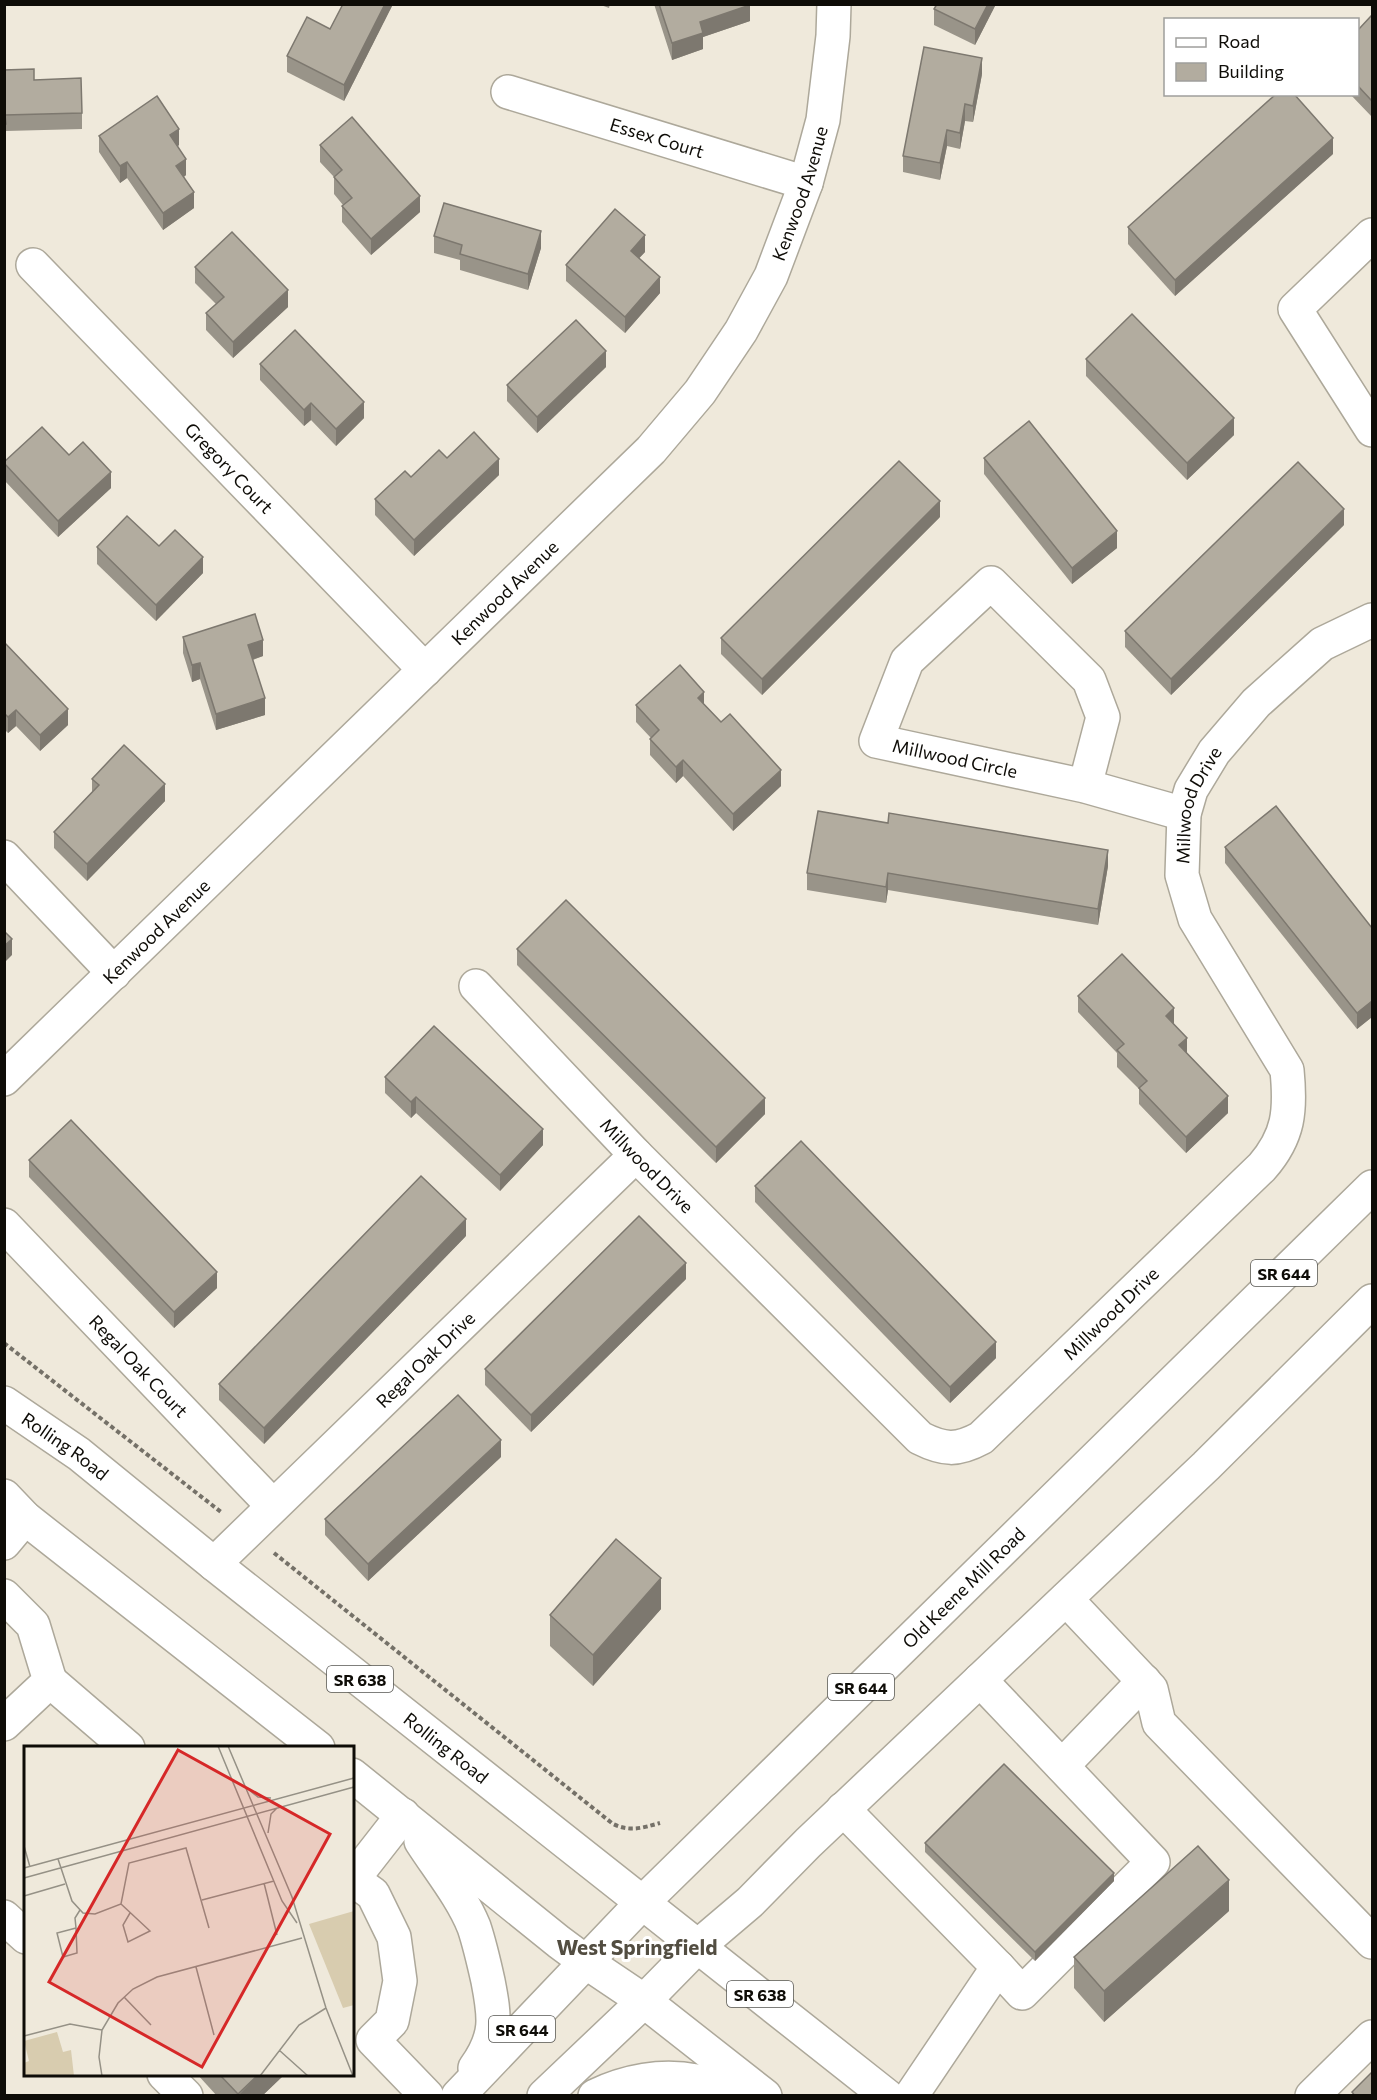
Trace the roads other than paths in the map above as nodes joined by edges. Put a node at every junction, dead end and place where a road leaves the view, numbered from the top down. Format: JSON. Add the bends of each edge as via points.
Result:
{"nodes":[{"id":1,"x":834,"y":4,"type":"edge"},
{"id":2,"x":508,"y":92,"type":"dead end"},
{"id":3,"x":806,"y":183,"type":"junction"},
{"id":4,"x":1372,"y":235,"type":"edge"},
{"id":5,"x":33,"y":265,"type":"dead end"},
{"id":6,"x":1372,"y":430,"type":"edge"},
{"id":7,"x":1372,"y":620,"type":"edge"},
{"id":8,"x":425,"y":670,"type":"junction"},
{"id":9,"x":1085,"y":786,"type":"junction"},
{"id":10,"x":1184,"y":814,"type":"junction"},
{"id":11,"x":4,"y":857,"type":"edge"},
{"id":12,"x":114,"y":973,"type":"junction"},
{"id":13,"x":476,"y":986,"type":"dead end"},
{"id":14,"x":4,"y":1079,"type":"edge"},
{"id":15,"x":636,"y":1155,"type":"junction"},
{"id":16,"x":1372,"y":1187,"type":"edge"},
{"id":17,"x":4,"y":1225,"type":"edge"},
{"id":18,"x":1372,"y":1301,"type":"edge"},
{"id":19,"x":4,"y":1403,"type":"edge"},
{"id":20,"x":273,"y":1506,"type":"junction"},
{"id":21,"x":11,"y":1519,"type":"edge"},
{"id":22,"x":214,"y":1564,"type":"junction"},
{"id":23,"x":4,"y":1596,"type":"edge"},
{"id":24,"x":1065,"y":1599,"type":"junction"},
{"id":25,"x":980,"y":1680,"type":"junction"},
{"id":26,"x":50,"y":1681,"type":"junction"},
{"id":27,"x":1144,"y":1681,"type":"junction"},
{"id":28,"x":4,"y":1724,"type":"edge"},
{"id":29,"x":126,"y":1746,"type":"edge"},
{"id":30,"x":315,"y":1746,"type":"edge"},
{"id":31,"x":1062,"y":1766,"type":"junction"},
{"id":32,"x":354,"y":1777,"type":"edge"},
{"id":33,"x":843,"y":1809,"type":"junction"},
{"id":34,"x":403,"y":1815,"type":"junction"},
{"id":35,"x":354,"y":1878,"type":"edge"},
{"id":36,"x":354,"y":1880,"type":"edge"},
{"id":37,"x":643,"y":1902,"type":"junction"},
{"id":38,"x":4,"y":1917,"type":"edge"},
{"id":39,"x":24,"y":1935,"type":"edge"},
{"id":40,"x":1372,"y":1942,"type":"edge"},
{"id":41,"x":697,"y":1947,"type":"junction"},
{"id":42,"x":586,"y":1962,"type":"junction"},
{"id":43,"x":998,"y":1967,"type":"junction"},
{"id":44,"x":644,"y":2001,"type":"junction"},
{"id":45,"x":1372,"y":2037,"type":"edge"},
{"id":46,"x":166,"y":2076,"type":"edge"},
{"id":47,"x":186,"y":2096,"type":"edge"},
{"id":48,"x":427,"y":2096,"type":"edge"},
{"id":49,"x":456,"y":2096,"type":"edge"},
{"id":50,"x":544,"y":2096,"type":"edge"},
{"id":51,"x":595,"y":2096,"type":"edge"},
{"id":52,"x":746,"y":2096,"type":"edge"},
{"id":53,"x":765,"y":2096,"type":"edge"},
{"id":54,"x":887,"y":2096,"type":"edge"},
{"id":55,"x":911,"y":2096,"type":"edge"},
{"id":56,"x":1312,"y":2096,"type":"edge"}],
"edges":[{"from":1,"to":3,"type":"street","name":"Kenwood Avenue","via":[[823,120]]},
{"from":2,"to":3,"type":"street","name":"Essex Court"},
{"from":3,"to":8,"type":"street","name":"Kenwood Avenue","via":[[771,276],[741,331],[700,392],[651,450]]},
{"from":4,"to":6,"type":"street","via":[[1294,309]]},
{"from":5,"to":8,"type":"street","name":"Gregory Court"},
{"from":7,"to":10,"type":"street","name":"Millwood Drive","via":[[1322,644],[1256,703],[1214,752],[1191,790]]},
{"from":8,"to":12,"type":"street","name":"Kenwood Avenue"},
{"from":9,"to":9,"type":"street","name":"Millwood Circle","via":[[876,741],[907,661],[991,583],[1089,680],[1103,717]]},
{"from":9,"to":10,"type":"street","name":"Millwood Circle"},
{"from":10,"to":15,"type":"street","name":"Millwood Drive","via":[[1182,874],[1187,897],[1196,919],[1287,1070],[1290,1100],[1286,1129],[1274,1154],[1262,1167],[981,1438],[965,1446],[948,1448],[920,1438]]},
{"from":11,"to":12,"type":"street"},
{"from":12,"to":14,"type":"street","name":"Kenwood Avenue"},
{"from":13,"to":15,"type":"street","name":"Millwood Drive"},
{"from":15,"to":20,"type":"street","name":"Regal Oak Drive"},
{"from":16,"to":37,"type":"street","name":"Old Keene Mill Road","number":"SR 644"},
{"from":17,"to":20,"type":"street","name":"Regal Oak Court"},
{"from":18,"to":24,"type":"street"},
{"from":19,"to":22,"type":"street","name":"Rolling Road","number":"SR 638","via":[[79,1454]]},
{"from":20,"to":22,"type":"street","name":"Regal Oak Drive"},
{"from":21,"to":30,"type":"street"},
{"from":22,"to":37,"type":"street","name":"Rolling Road","number":"SR 638"},
{"from":23,"to":26,"type":"street","via":[[33,1625]]},
{"from":24,"to":25,"type":"street"},
{"from":24,"to":27,"type":"street"},
{"from":25,"to":31,"type":"street"},
{"from":25,"to":33,"type":"street"},
{"from":26,"to":28,"type":"street"},
{"from":26,"to":29,"type":"street"},
{"from":27,"to":31,"type":"street"},
{"from":27,"to":40,"type":"street","via":[[1151,1689],[1159,1723]]},
{"from":31,"to":43,"type":"street","via":[[1153,1862],[1022,1993]]},
{"from":32,"to":34,"type":"street"},
{"from":33,"to":41,"type":"street","via":[[750,1902]]},
{"from":33,"to":43,"type":"street"},
{"from":34,"to":35,"type":"street"},
{"from":34,"to":42,"type":"street"},
{"from":34,"to":49,"type":"street","via":[[473,1926],[491,1999],[491,2040]]},
{"from":36,"to":48,"type":"street","via":[[373,1894],[394,1937],[400,1981],[392,2020],[373,2040]]},
{"from":37,"to":41,"type":"street","name":"Rolling Road","number":"SR 638"},
{"from":37,"to":42,"type":"street","name":"Old Keene Mill Road","number":"SR 644"},
{"from":38,"to":39,"type":"street"},
{"from":41,"to":44,"type":"street"},
{"from":41,"to":54,"type":"street","name":"Rolling Road","number":"SR 638"},
{"from":42,"to":44,"type":"street"},
{"from":42,"to":49,"type":"street","name":"Old Keene Mill Road","number":"SR 644"},
{"from":43,"to":55,"type":"street"},
{"from":44,"to":50,"type":"street"},
{"from":44,"to":53,"type":"street"},
{"from":45,"to":56,"type":"street"},
{"from":46,"to":47,"type":"street"},
{"from":51,"to":52,"type":"street","via":[[630,2083],[658,2079],[697,2081]]}]}
